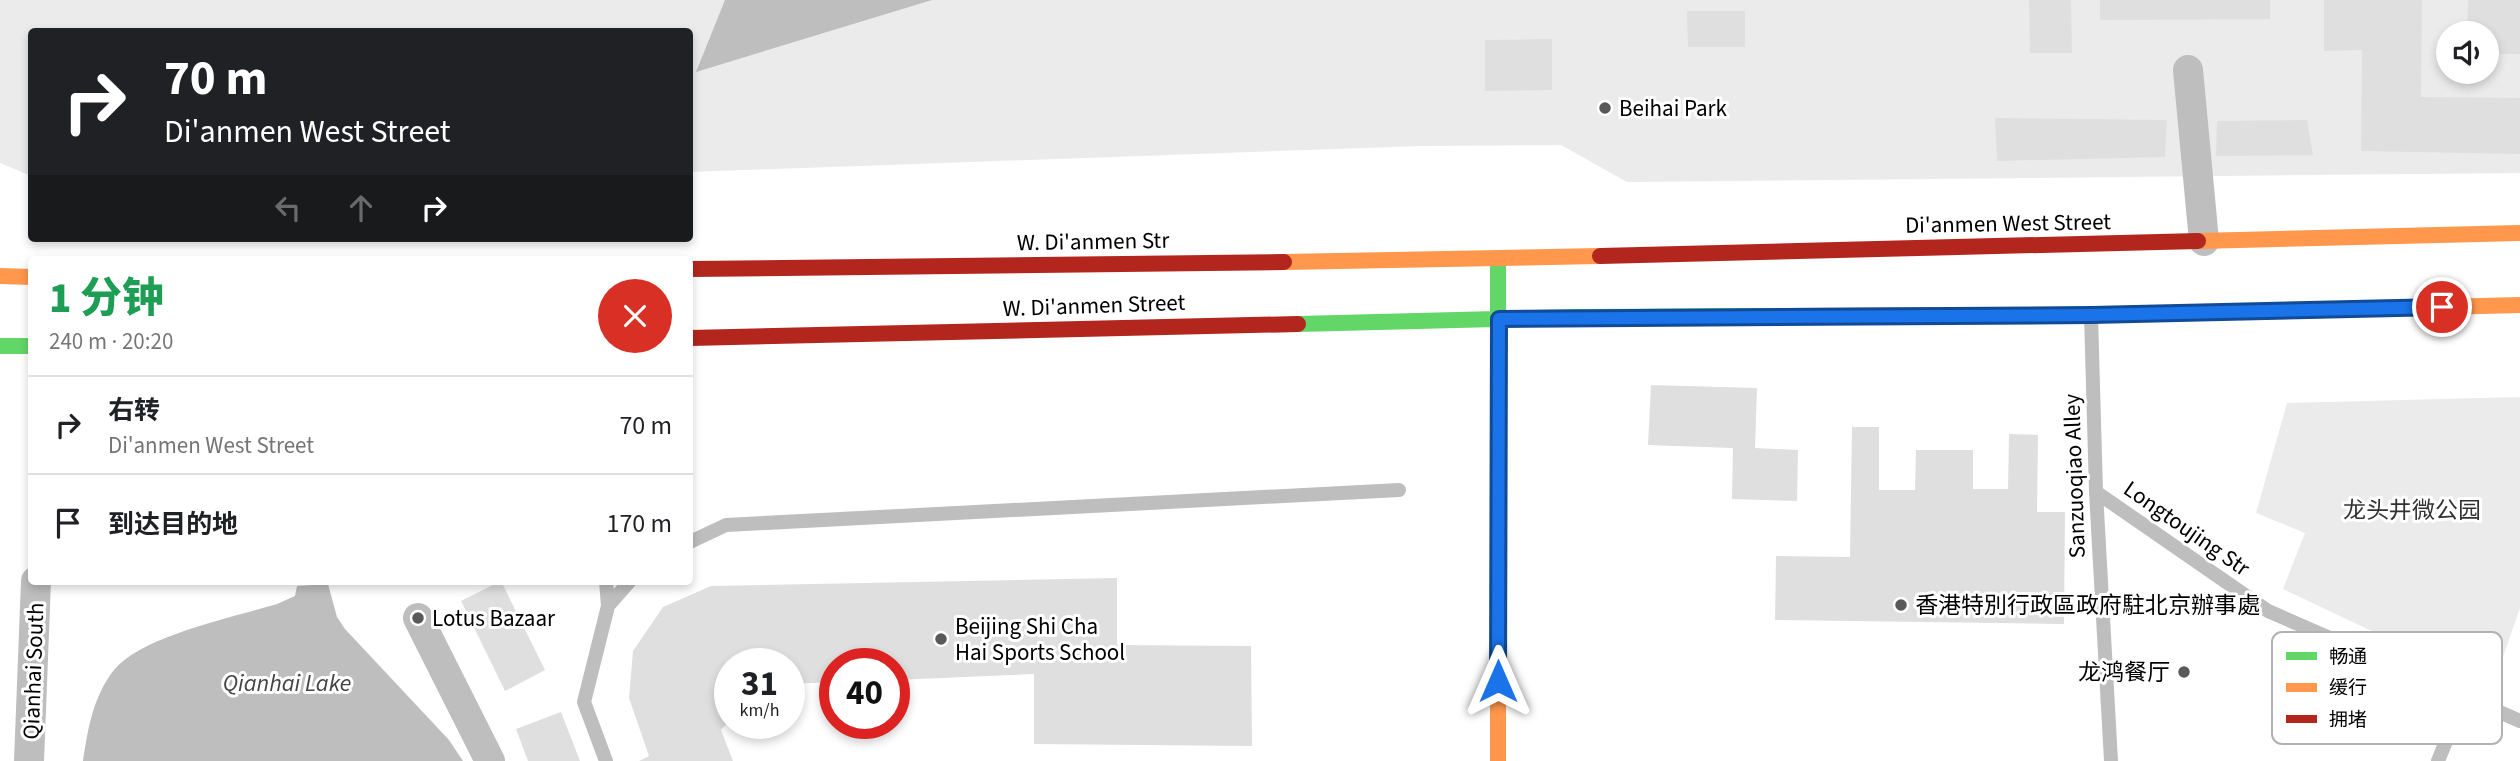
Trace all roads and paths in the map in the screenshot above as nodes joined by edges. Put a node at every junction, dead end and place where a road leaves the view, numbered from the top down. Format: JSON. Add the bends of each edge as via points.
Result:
{"nodes":[{"id":1,"x":2188,"y":70,"type":"dead end"},
{"id":2,"x":2520,"y":233,"type":"edge"},
{"id":3,"x":2204,"y":241,"type":"junction"},
{"id":4,"x":1498,"y":259,"type":"junction"},
{"id":5,"x":693,"y":269,"type":"edge"},
{"id":6,"x":0,"y":276,"type":"edge"},
{"id":7,"x":28,"y":277,"type":"edge"},
{"id":8,"x":2520,"y":305,"type":"edge"},
{"id":9,"x":2091,"y":315,"type":"junction"},
{"id":10,"x":1499,"y":319,"type":"junction"},
{"id":11,"x":693,"y":338,"type":"edge"},
{"id":12,"x":0,"y":346,"type":"edge"},
{"id":13,"x":28,"y":346,"type":"edge"},
{"id":14,"x":1399,"y":490,"type":"dead end"},
{"id":15,"x":2096,"y":492,"type":"junction"},
{"id":16,"x":693,"y":540,"type":"edge"},
{"id":17,"x":36,"y":585,"type":"edge"},
{"id":18,"x":607,"y":585,"type":"edge"},
{"id":19,"x":626,"y":585,"type":"edge"},
{"id":20,"x":608,"y":606,"type":"junction"},
{"id":21,"x":418,"y":618,"type":"dead end"},
{"id":22,"x":2316,"y":632,"type":"edge"},
{"id":23,"x":2502,"y":713,"type":"edge"},
{"id":24,"x":2520,"y":721,"type":"edge"},
{"id":25,"x":2445,"y":744,"type":"edge"},
{"id":26,"x":29,"y":761,"type":"edge"},
{"id":27,"x":490,"y":761,"type":"edge"},
{"id":28,"x":606,"y":761,"type":"edge"},
{"id":29,"x":1498,"y":761,"type":"edge"},
{"id":30,"x":2111,"y":761,"type":"edge"},
{"id":31,"x":2438,"y":761,"type":"edge"}],
"edges":[{"from":1,"to":3,"type":"street"},
{"from":2,"to":3,"type":"main road","name":"Di'anmen West Street"},
{"from":3,"to":4,"type":"main road","name":"Di'anmen West Street"},
{"from":4,"to":5,"type":"main road","name":"W. Di'anmen Str"},
{"from":4,"to":10,"type":"main road"},
{"from":6,"to":7,"type":"main road"},
{"from":8,"to":9,"type":"main road"},
{"from":9,"to":10,"type":"main road"},
{"from":9,"to":15,"type":"lane","name":"Sanzuoqiao Alley"},
{"from":10,"to":11,"type":"main road","name":"W. Di'anmen Street"},
{"from":10,"to":29,"type":"main road"},
{"from":12,"to":13,"type":"main road"},
{"from":14,"to":16,"type":"lane","via":[[726,525]]},
{"from":15,"to":22,"type":"lane","name":"Longtoujing Str","via":[[2268,611]]},
{"from":15,"to":30,"type":"lane","name":"Sanzuoqiao Alley"},
{"from":17,"to":26,"type":"street","name":"Qianhai South"},
{"from":18,"to":20,"type":"lane"},
{"from":19,"to":20,"type":"lane"},
{"from":20,"to":28,"type":"lane","via":[[584,702]]},
{"from":21,"to":27,"type":"street"},
{"from":23,"to":24,"type":"lane","name":"Longtoujing Str"},
{"from":25,"to":31,"type":"lane"}]}
